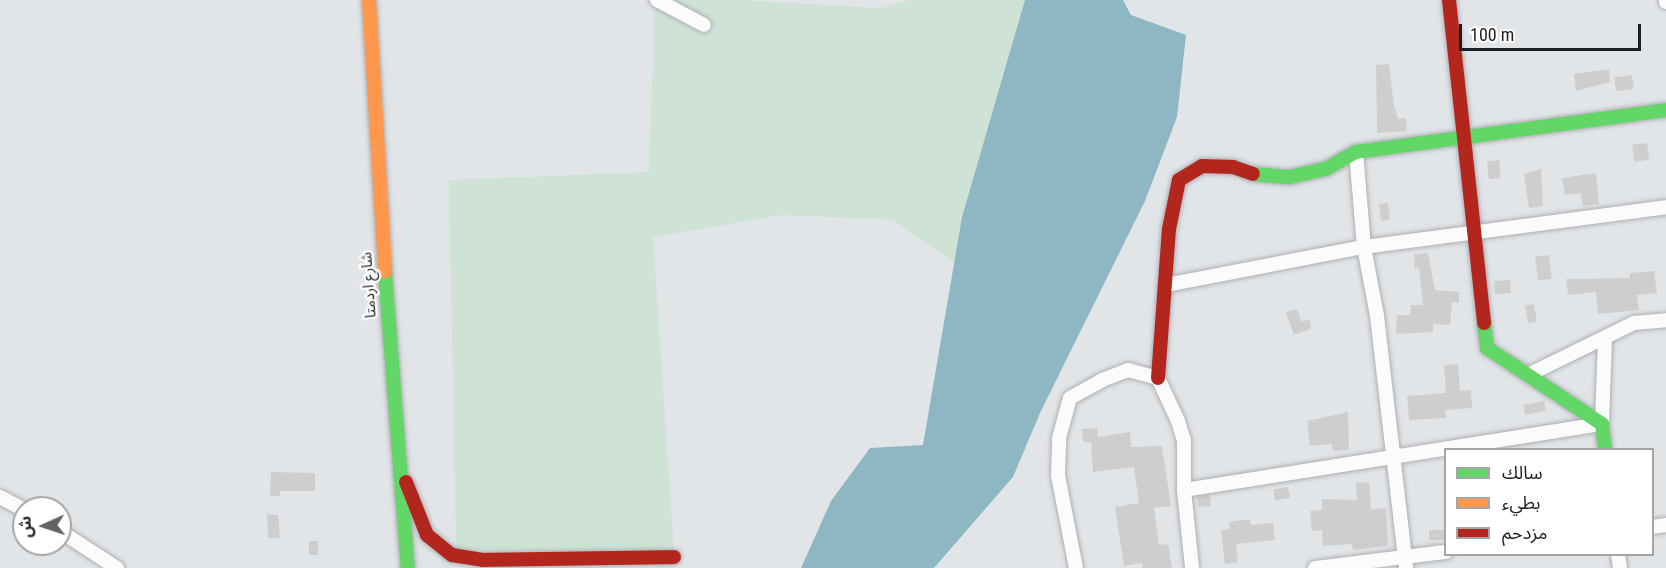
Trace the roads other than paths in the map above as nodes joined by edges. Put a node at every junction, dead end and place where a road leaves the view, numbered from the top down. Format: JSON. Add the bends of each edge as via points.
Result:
{"nodes":[{"id":1,"x":369,"y":0,"type":"edge"},
{"id":2,"x":657,"y":0,"type":"edge"},
{"id":3,"x":1449,"y":0,"type":"edge"},
{"id":4,"x":704,"y":25,"type":"dead end"},
{"id":5,"x":1666,"y":110,"type":"edge"},
{"id":6,"x":1462,"y":138,"type":"junction"},
{"id":7,"x":1356,"y":152,"type":"junction"},
{"id":8,"x":1666,"y":207,"type":"edge"},
{"id":9,"x":1473,"y":232,"type":"junction"},
{"id":10,"x":1364,"y":247,"type":"junction"},
{"id":11,"x":1166,"y":285,"type":"junction"},
{"id":12,"x":1666,"y":320,"type":"edge"},
{"id":13,"x":1605,"y":338,"type":"junction"},
{"id":14,"x":1528,"y":375,"type":"junction"},
{"id":15,"x":1158,"y":378,"type":"junction"},
{"id":16,"x":1602,"y":424,"type":"junction"},
{"id":17,"x":1444,"y":448,"type":"edge"},
{"id":18,"x":1446,"y":448,"type":"edge"},
{"id":19,"x":1605,"y":448,"type":"edge"},
{"id":20,"x":1394,"y":456,"type":"junction"},
{"id":21,"x":397,"y":458,"type":"junction"},
{"id":22,"x":1184,"y":490,"type":"junction"},
{"id":23,"x":72,"y":539,"type":"edge"},
{"id":24,"x":1444,"y":552,"type":"edge"},
{"id":25,"x":674,"y":557,"type":"dead end"},
{"id":26,"x":1406,"y":562,"type":"edge"},
{"id":27,"x":117,"y":568,"type":"edge"},
{"id":28,"x":408,"y":568,"type":"edge"},
{"id":29,"x":1076,"y":568,"type":"edge"},
{"id":30,"x":1192,"y":568,"type":"edge"},
{"id":31,"x":1315,"y":568,"type":"edge"}],
"edges":[{"from":1,"to":21,"type":"street","name":"شارع اردمتا"},
{"from":2,"to":4,"type":"street"},
{"from":3,"to":6,"type":"street"},
{"from":5,"to":6,"type":"street"},
{"from":6,"to":7,"type":"street"},
{"from":6,"to":9,"type":"street"},
{"from":7,"to":10,"type":"street"},
{"from":7,"to":11,"type":"street","via":[[1326,169],[1290,177],[1202,166],[1179,180],[1169,229]]},
{"from":8,"to":9,"type":"street"},
{"from":9,"to":10,"type":"street"},
{"from":9,"to":14,"type":"street","via":[[1487,348]]},
{"from":10,"to":11,"type":"street"},
{"from":10,"to":20,"type":"street"},
{"from":11,"to":15,"type":"street"},
{"from":12,"to":13,"type":"street","via":[[1634,323]]},
{"from":13,"to":14,"type":"street"},
{"from":13,"to":16,"type":"street"},
{"from":14,"to":16,"type":"street"},
{"from":15,"to":22,"type":"street","via":[[1184,441]]},
{"from":15,"to":29,"type":"street","via":[[1128,370],[1070,398],[1059,438],[1058,475]]},
{"from":16,"to":18,"type":"street"},
{"from":16,"to":19,"type":"street"},
{"from":17,"to":20,"type":"street"},
{"from":20,"to":22,"type":"street"},
{"from":20,"to":26,"type":"street"},
{"from":21,"to":25,"type":"street","via":[[427,535],[452,555],[483,560]]},
{"from":21,"to":28,"type":"street","name":"شارع اردمتا"},
{"from":22,"to":30,"type":"street"},
{"from":23,"to":27,"type":"street"},
{"from":24,"to":26,"type":"street"},
{"from":26,"to":31,"type":"street"}]}
